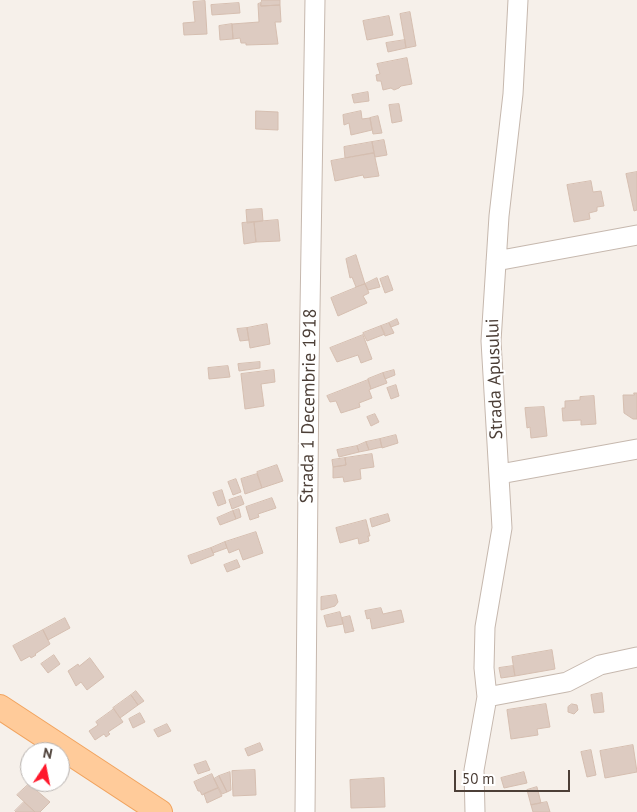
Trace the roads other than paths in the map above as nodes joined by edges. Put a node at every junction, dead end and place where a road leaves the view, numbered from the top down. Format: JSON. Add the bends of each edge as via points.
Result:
{"nodes":[{"id":1,"x":315,"y":0,"type":"edge"},
{"id":2,"x":518,"y":0,"type":"edge"},
{"id":3,"x":637,"y":235,"type":"edge"},
{"id":4,"x":496,"y":261,"type":"junction"},
{"id":5,"x":637,"y":449,"type":"edge"},
{"id":6,"x":500,"y":474,"type":"junction"},
{"id":7,"x":637,"y":657,"type":"edge"},
{"id":8,"x":487,"y":698,"type":"junction"},
{"id":9,"x":0,"y":707,"type":"edge"},
{"id":10,"x":160,"y":812,"type":"edge"},
{"id":11,"x":305,"y":812,"type":"edge"},
{"id":12,"x":475,"y":812,"type":"edge"}],
"edges":[{"from":1,"to":11,"type":"street","name":"Strada 1 Decembrie 1918"},
{"from":2,"to":4,"type":"street","name":"Strada Apusului","via":[[513,94]]},
{"from":3,"to":4,"type":"street"},
{"from":4,"to":6,"type":"street","name":"Strada Apusului","via":[[491,341]]},
{"from":5,"to":6,"type":"street"},
{"from":6,"to":8,"type":"street","name":"Strada Apusului","via":[[502,528],[485,627]]},
{"from":7,"to":8,"type":"street","via":[[600,665],[567,682]]},
{"from":8,"to":12,"type":"street","name":"Strada Apusului","via":[[474,770]]},
{"from":9,"to":10,"type":"main road"}]}
